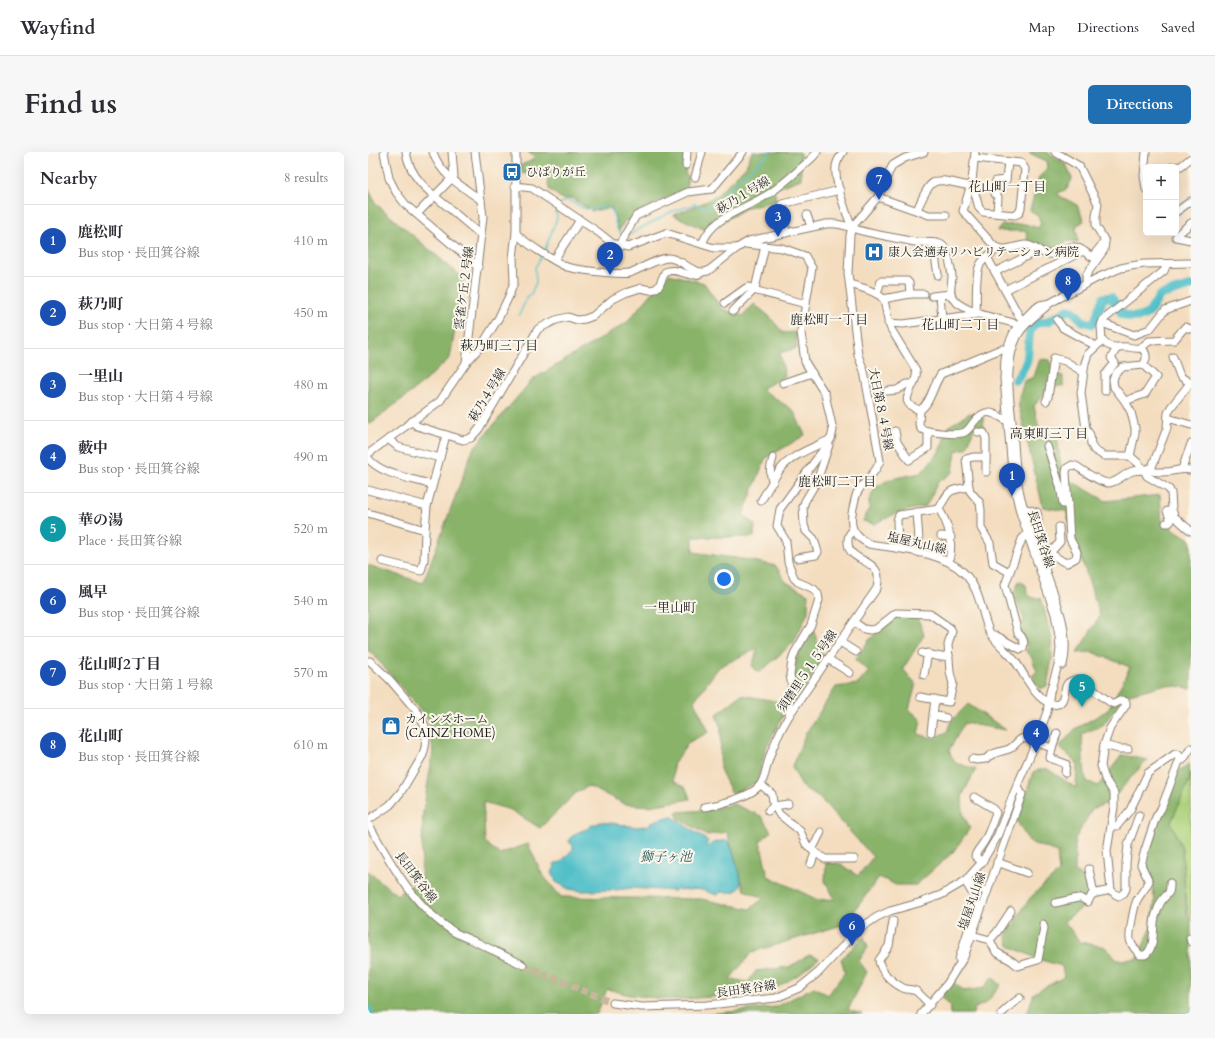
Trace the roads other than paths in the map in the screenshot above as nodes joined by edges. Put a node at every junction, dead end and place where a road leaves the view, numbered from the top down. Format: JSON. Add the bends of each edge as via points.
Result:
{"nodes":[{"id":1,"x":384,"y":152,"type":"edge"},
{"id":2,"x":406,"y":152,"type":"edge"},
{"id":3,"x":433,"y":152,"type":"edge"},
{"id":4,"x":452,"y":152,"type":"edge"},
{"id":5,"x":475,"y":152,"type":"edge"},
{"id":6,"x":516,"y":152,"type":"edge"},
{"id":7,"x":687,"y":152,"type":"edge"},
{"id":8,"x":702,"y":152,"type":"edge"},
{"id":9,"x":743,"y":152,"type":"edge"},
{"id":10,"x":817,"y":152,"type":"edge"},
{"id":11,"x":843,"y":152,"type":"edge"},
{"id":12,"x":924,"y":152,"type":"edge"},
{"id":13,"x":1055,"y":152,"type":"edge"},
{"id":14,"x":1146,"y":152,"type":"edge"},
{"id":15,"x":975,"y":155,"type":"edge"},
{"id":16,"x":1191,"y":158,"type":"edge"},
{"id":17,"x":1008,"y":162,"type":"junction"},
{"id":18,"x":686,"y":164,"type":"dead end"},
{"id":19,"x":1145,"y":164,"type":"edge"},
{"id":20,"x":1179,"y":166,"type":"edge"},
{"id":21,"x":695,"y":177,"type":"dead end"},
{"id":22,"x":452,"y":179,"type":"junction"},
{"id":23,"x":971,"y":184,"type":"junction"},
{"id":24,"x":515,"y":186,"type":"junction"},
{"id":25,"x":840,"y":190,"type":"junction"},
{"id":26,"x":434,"y":196,"type":"junction"},
{"id":27,"x":878,"y":197,"type":"junction"},
{"id":28,"x":481,"y":200,"type":"junction"},
{"id":29,"x":1191,"y":200,"type":"edge"},
{"id":30,"x":917,"y":210,"type":"junction"},
{"id":31,"x":1179,"y":210,"type":"edge"},
{"id":32,"x":997,"y":213,"type":"junction"},
{"id":33,"x":417,"y":214,"type":"junction"},
{"id":34,"x":807,"y":215,"type":"dead end"},
{"id":35,"x":946,"y":215,"type":"dead end"},
{"id":36,"x":580,"y":220,"type":"junction"},
{"id":37,"x":1191,"y":223,"type":"edge"},
{"id":38,"x":852,"y":227,"type":"junction"},
{"id":39,"x":811,"y":228,"type":"junction"},
{"id":40,"x":516,"y":233,"type":"junction"},
{"id":41,"x":786,"y":233,"type":"junction"},
{"id":42,"x":482,"y":235,"type":"junction"},
{"id":43,"x":1191,"y":240,"type":"edge"},
{"id":44,"x":1105,"y":241,"type":"junction"},
{"id":45,"x":933,"y":243,"type":"junction"},
{"id":46,"x":702,"y":244,"type":"junction"},
{"id":47,"x":619,"y":245,"type":"junction"},
{"id":48,"x":740,"y":246,"type":"junction"},
{"id":49,"x":765,"y":246,"type":"junction"},
{"id":50,"x":999,"y":248,"type":"junction"},
{"id":51,"x":1039,"y":250,"type":"junction"},
{"id":52,"x":1083,"y":251,"type":"junction"},
{"id":53,"x":987,"y":257,"type":"junction"},
{"id":54,"x":554,"y":260,"type":"junction"},
{"id":55,"x":1191,"y":263,"type":"edge"},
{"id":56,"x":1167,"y":264,"type":"junction"},
{"id":57,"x":478,"y":267,"type":"junction"},
{"id":58,"x":995,"y":272,"type":"junction"},
{"id":59,"x":701,"y":273,"type":"junction"},
{"id":60,"x":938,"y":275,"type":"dead end"},
{"id":61,"x":850,"y":284,"type":"junction"},
{"id":62,"x":1086,"y":284,"type":"junction"},
{"id":63,"x":755,"y":289,"type":"junction"},
{"id":64,"x":1005,"y":290,"type":"junction"},
{"id":65,"x":877,"y":294,"type":"junction"},
{"id":66,"x":910,"y":294,"type":"junction"},
{"id":67,"x":951,"y":294,"type":"junction"},
{"id":68,"x":940,"y":295,"type":"junction"},
{"id":69,"x":883,"y":299,"type":"junction"},
{"id":70,"x":1191,"y":301,"type":"edge"},
{"id":71,"x":725,"y":303,"type":"dead end"},
{"id":72,"x":1050,"y":303,"type":"junction"},
{"id":73,"x":806,"y":304,"type":"junction"},
{"id":74,"x":1040,"y":305,"type":"junction"},
{"id":75,"x":733,"y":311,"type":"dead end"},
{"id":76,"x":979,"y":312,"type":"junction"},
{"id":77,"x":1019,"y":316,"type":"junction"},
{"id":78,"x":942,"y":319,"type":"junction"},
{"id":79,"x":1057,"y":320,"type":"dead end"},
{"id":80,"x":1103,"y":321,"type":"junction"},
{"id":81,"x":888,"y":323,"type":"junction"},
{"id":82,"x":1014,"y":323,"type":"junction"},
{"id":83,"x":1191,"y":329,"type":"edge"},
{"id":84,"x":1099,"y":343,"type":"junction"},
{"id":85,"x":1117,"y":348,"type":"junction"},
{"id":86,"x":1141,"y":348,"type":"junction"},
{"id":87,"x":1010,"y":349,"type":"junction"},
{"id":88,"x":1173,"y":357,"type":"dead end"},
{"id":89,"x":466,"y":363,"type":"junction"},
{"id":90,"x":1143,"y":365,"type":"junction"},
{"id":91,"x":1083,"y":372,"type":"junction"},
{"id":92,"x":812,"y":373,"type":"junction"},
{"id":93,"x":783,"y":383,"type":"dead end"},
{"id":94,"x":913,"y":384,"type":"junction"},
{"id":95,"x":1189,"y":386,"type":"edge"},
{"id":96,"x":887,"y":391,"type":"dead end"},
{"id":97,"x":1105,"y":391,"type":"dead end"},
{"id":98,"x":1046,"y":401,"type":"dead end"},
{"id":99,"x":1125,"y":401,"type":"junction"},
{"id":100,"x":920,"y":410,"type":"junction"},
{"id":101,"x":1168,"y":418,"type":"junction"},
{"id":102,"x":412,"y":421,"type":"junction"},
{"id":103,"x":1007,"y":421,"type":"junction"},
{"id":104,"x":1191,"y":425,"type":"edge"},
{"id":105,"x":895,"y":431,"type":"dead end"},
{"id":106,"x":928,"y":431,"type":"junction"},
{"id":107,"x":978,"y":432,"type":"dead end"},
{"id":108,"x":446,"y":435,"type":"junction"},
{"id":109,"x":388,"y":439,"type":"junction"},
{"id":110,"x":831,"y":439,"type":"junction"},
{"id":111,"x":1191,"y":444,"type":"edge"},
{"id":112,"x":1047,"y":446,"type":"dead end"},
{"id":113,"x":368,"y":454,"type":"edge"},
{"id":114,"x":1130,"y":456,"type":"junction"},
{"id":115,"x":986,"y":457,"type":"junction"},
{"id":116,"x":368,"y":458,"type":"edge"},
{"id":117,"x":440,"y":458,"type":"junction"},
{"id":118,"x":773,"y":458,"type":"dead end"},
{"id":119,"x":1182,"y":469,"type":"junction"},
{"id":120,"x":1144,"y":470,"type":"junction"},
{"id":121,"x":1191,"y":470,"type":"edge"},
{"id":122,"x":986,"y":472,"type":"dead end"},
{"id":123,"x":773,"y":482,"type":"junction"},
{"id":124,"x":432,"y":485,"type":"junction"},
{"id":125,"x":969,"y":487,"type":"junction"},
{"id":126,"x":368,"y":490,"type":"edge"},
{"id":127,"x":761,"y":501,"type":"dead end"},
{"id":128,"x":1068,"y":504,"type":"junction"},
{"id":129,"x":1172,"y":504,"type":"junction"},
{"id":130,"x":427,"y":506,"type":"junction"},
{"id":131,"x":939,"y":509,"type":"junction"},
{"id":132,"x":1025,"y":511,"type":"junction"},
{"id":133,"x":917,"y":512,"type":"junction"},
{"id":134,"x":368,"y":513,"type":"edge"},
{"id":135,"x":1166,"y":523,"type":"dead end"},
{"id":136,"x":1059,"y":527,"type":"dead end"},
{"id":137,"x":425,"y":530,"type":"junction"},
{"id":138,"x":853,"y":530,"type":"junction"},
{"id":139,"x":1191,"y":531,"type":"edge"},
{"id":140,"x":1027,"y":534,"type":"junction"},
{"id":141,"x":941,"y":536,"type":"dead end"},
{"id":142,"x":951,"y":537,"type":"junction"},
{"id":143,"x":898,"y":549,"type":"junction"},
{"id":144,"x":920,"y":552,"type":"junction"},
{"id":145,"x":1050,"y":553,"type":"junction"},
{"id":146,"x":797,"y":558,"type":"dead end"},
{"id":147,"x":382,"y":560,"type":"dead end"},
{"id":148,"x":949,"y":562,"type":"junction"},
{"id":149,"x":1009,"y":572,"type":"junction"},
{"id":150,"x":854,"y":622,"type":"junction"},
{"id":151,"x":990,"y":632,"type":"junction"},
{"id":152,"x":840,"y":642,"type":"junction"},
{"id":153,"x":856,"y":652,"type":"dead end"},
{"id":154,"x":949,"y":656,"type":"junction"},
{"id":155,"x":828,"y":659,"type":"junction"},
{"id":156,"x":368,"y":661,"type":"edge"},
{"id":157,"x":850,"y":673,"type":"dead end"},
{"id":158,"x":924,"y":675,"type":"dead end"},
{"id":159,"x":920,"y":697,"type":"dead end"},
{"id":160,"x":935,"y":699,"type":"junction"},
{"id":161,"x":1049,"y":703,"type":"junction"},
{"id":162,"x":790,"y":714,"type":"junction"},
{"id":163,"x":933,"y":715,"type":"junction"},
{"id":164,"x":946,"y":718,"type":"dead end"},
{"id":165,"x":931,"y":732,"type":"dead end"},
{"id":166,"x":1057,"y":733,"type":"dead end"},
{"id":167,"x":1036,"y":742,"type":"junction"},
{"id":168,"x":1104,"y":745,"type":"junction"},
{"id":169,"x":1052,"y":748,"type":"junction"},
{"id":170,"x":1191,"y":748,"type":"edge"},
{"id":171,"x":1128,"y":749,"type":"dead end"},
{"id":172,"x":972,"y":759,"type":"dead end"},
{"id":173,"x":1180,"y":759,"type":"junction"},
{"id":174,"x":1065,"y":773,"type":"dead end"},
{"id":175,"x":761,"y":784,"type":"junction"},
{"id":176,"x":1017,"y":786,"type":"junction"},
{"id":177,"x":777,"y":788,"type":"dead end"},
{"id":178,"x":772,"y":794,"type":"junction"},
{"id":179,"x":974,"y":797,"type":"dead end"},
{"id":180,"x":788,"y":804,"type":"dead end"},
{"id":181,"x":704,"y":807,"type":"dead end"},
{"id":182,"x":771,"y":809,"type":"junction"},
{"id":183,"x":1139,"y":815,"type":"dead end"},
{"id":184,"x":368,"y":820,"type":"edge"},
{"id":185,"x":368,"y":823,"type":"edge"},
{"id":186,"x":1112,"y":826,"type":"junction"},
{"id":187,"x":821,"y":832,"type":"dead end"},
{"id":188,"x":813,"y":850,"type":"junction"},
{"id":189,"x":854,"y":859,"type":"dead end"},
{"id":190,"x":982,"y":862,"type":"junction"},
{"id":191,"x":997,"y":862,"type":"junction"},
{"id":192,"x":810,"y":864,"type":"dead end"},
{"id":193,"x":1089,"y":869,"type":"dead end"},
{"id":194,"x":1027,"y":873,"type":"dead end"},
{"id":195,"x":964,"y":881,"type":"junction"},
{"id":196,"x":1170,"y":883,"type":"dead end"},
{"id":197,"x":1112,"y":890,"type":"junction"},
{"id":198,"x":987,"y":892,"type":"junction"},
{"id":199,"x":1094,"y":894,"type":"junction"},
{"id":200,"x":1055,"y":904,"type":"dead end"},
{"id":201,"x":1011,"y":911,"type":"dead end"},
{"id":202,"x":893,"y":921,"type":"dead end"},
{"id":203,"x":1043,"y":924,"type":"dead end"},
{"id":204,"x":972,"y":935,"type":"junction"},
{"id":205,"x":1191,"y":938,"type":"edge"},
{"id":206,"x":990,"y":940,"type":"junction"},
{"id":207,"x":1191,"y":942,"type":"edge"},
{"id":208,"x":523,"y":965,"type":"tunnel mouth"},
{"id":209,"x":957,"y":968,"type":"junction"},
{"id":210,"x":1020,"y":998,"type":"dead end"},
{"id":211,"x":613,"y":1003,"type":"tunnel mouth"},
{"id":212,"x":930,"y":1005,"type":"junction"},
{"id":213,"x":921,"y":1014,"type":"edge"},
{"id":214,"x":1002,"y":1014,"type":"edge"}],
"edges":[{"from":1,"to":33,"type":"street","via":[[389,178],[396,192]]},
{"from":2,"to":26,"type":"street","via":[[413,174]]},
{"from":3,"to":22,"type":"street","via":[[441,168]]},
{"from":4,"to":22,"type":"street"},
{"from":5,"to":28,"type":"street","name":"雲雀ケ丘２号線"},
{"from":6,"to":24,"type":"street"},
{"from":7,"to":18,"type":"street"},
{"from":8,"to":21,"type":"street"},
{"from":9,"to":47,"type":"street","via":[[712,189],[688,192],[636,216]]},
{"from":10,"to":46,"type":"street","name":"萩乃１号線","via":[[772,192],[714,225]]},
{"from":11,"to":25,"type":"street","via":[[836,165]]},
{"from":12,"to":27,"type":"street","via":[[893,165]]},
{"from":13,"to":44,"type":"street","via":[[1079,166],[1098,204],[1096,226]]},
{"from":14,"to":19,"type":"street"},
{"from":15,"to":17,"type":"street"},
{"from":15,"to":23,"type":"street"},
{"from":16,"to":20,"type":"street"},
{"from":17,"to":32,"type":"street","via":[[1006,180],[996,181],[994,194],[998,197]]},
{"from":17,"to":32,"type":"street","via":[[1021,163],[1025,169],[1021,208],[1015,215]]},
{"from":22,"to":26,"type":"street"},
{"from":22,"to":28,"type":"street"},
{"from":23,"to":30,"type":"street","via":[[940,180],[933,182],[926,190]]},
{"from":23,"to":32,"type":"street","via":[[979,208],[983,212]]},
{"from":23,"to":50,"type":"street","via":[[963,211],[995,247]]},
{"from":24,"to":36,"type":"street","via":[[532,188]]},
{"from":24,"to":40,"type":"street"},
{"from":25,"to":38,"type":"street"},
{"from":25,"to":41,"type":"street","via":[[782,204]]},
{"from":26,"to":33,"type":"street"},
{"from":26,"to":42,"type":"street"},
{"from":27,"to":30,"type":"street"},
{"from":27,"to":38,"type":"street"},
{"from":28,"to":42,"type":"street","name":"雲雀ケ丘２号線"},
{"from":29,"to":31,"type":"street"},
{"from":30,"to":35,"type":"street","via":[[929,215]]},
{"from":33,"to":57,"type":"street"},
{"from":34,"to":39,"type":"street"},
{"from":36,"to":47,"type":"street","via":[[612,243]]},
{"from":36,"to":54,"type":"street"},
{"from":37,"to":43,"type":"street","via":[[1176,237]]},
{"from":38,"to":39,"type":"street","via":[[836,223]]},
{"from":38,"to":45,"type":"street"},
{"from":38,"to":61,"type":"street","name":"大日第８４号線","via":[[848,273]]},
{"from":39,"to":41,"type":"street"},
{"from":40,"to":54,"type":"street"},
{"from":40,"to":89,"type":"street","via":[[514,282],[511,291],[498,319]]},
{"from":41,"to":48,"type":"street"},
{"from":42,"to":57,"type":"street","name":"雲雀ケ丘２号線"},
{"from":44,"to":52,"type":"street","via":[[1092,257]]},
{"from":44,"to":62,"type":"street","via":[[1104,250],[1086,276]]},
{"from":45,"to":60,"type":"street"},
{"from":45,"to":67,"type":"street","via":[[943,246],[947,253],[952,277]]},
{"from":46,"to":47,"type":"street","via":[[666,233],[628,246]]},
{"from":46,"to":48,"type":"street","via":[[714,248]]},
{"from":48,"to":49,"type":"street"},
{"from":48,"to":59,"type":"street","via":[[708,271]]},
{"from":49,"to":63,"type":"street"},
{"from":49,"to":73,"type":"street","via":[[782,248],[805,256],[809,260],[812,268]]},
{"from":50,"to":51,"type":"street","via":[[1031,245]]},
{"from":50,"to":53,"type":"street"},
{"from":51,"to":52,"type":"street","via":[[1051,254],[1072,245]]},
{"from":51,"to":58,"type":"street"},
{"from":52,"to":64,"type":"street"},
{"from":53,"to":58,"type":"street"},
{"from":53,"to":76,"type":"street","via":[[978,272]]},
{"from":54,"to":59,"type":"street","via":[[572,268],[624,274],[667,257]]},
{"from":55,"to":56,"type":"street","name":"長田箕谷線"},
{"from":56,"to":62,"type":"street","name":"長田箕谷線","via":[[1121,268]]},
{"from":56,"to":80,"type":"street","via":[[1164,271]]},
{"from":57,"to":89,"type":"street","name":"雲雀ケ丘２号線"},
{"from":58,"to":64,"type":"street"},
{"from":59,"to":108,"type":"street","name":"萩乃４号線","via":[[691,276],[670,270],[665,272],[655,289],[641,288],[625,293],[593,316],[577,320],[568,317],[538,329],[479,429],[470,438],[463,440]]},
{"from":61,"to":65,"type":"street"},
{"from":61,"to":138,"type":"street","name":"大日第８４号線","via":[[858,355],[864,371],[880,461],[856,495],[850,520]]},
{"from":62,"to":72,"type":"street","name":"長田箕谷線"},
{"from":63,"to":71,"type":"street","via":[[746,288]]},
{"from":63,"to":73,"type":"street"},
{"from":63,"to":75,"type":"street"},
{"from":64,"to":77,"type":"street"},
{"from":65,"to":66,"type":"street","via":[[881,281],[903,280],[907,280]]},
{"from":65,"to":69,"type":"street"},
{"from":66,"to":68,"type":"street"},
{"from":66,"to":69,"type":"street"},
{"from":67,"to":68,"type":"street"},
{"from":67,"to":76,"type":"street","via":[[956,301]]},
{"from":68,"to":78,"type":"street"},
{"from":69,"to":81,"type":"street"},
{"from":70,"to":80,"type":"street","via":[[1165,310],[1150,329],[1134,335]]},
{"from":72,"to":74,"type":"street","name":"長田箕谷線"},
{"from":72,"to":87,"type":"street","name":"長田箕谷線","via":[[1023,328]]},
{"from":73,"to":92,"type":"street","via":[[801,332],[805,362]]},
{"from":74,"to":77,"type":"street"},
{"from":74,"to":87,"type":"street","name":"長田箕谷線","via":[[1022,320],[1013,334]]},
{"from":76,"to":78,"type":"street"},
{"from":76,"to":82,"type":"street"},
{"from":77,"to":82,"type":"street"},
{"from":78,"to":81,"type":"street","via":[[903,324]]},
{"from":79,"to":84,"type":"street","via":[[1063,328]]},
{"from":80,"to":84,"type":"street"},
{"from":81,"to":94,"type":"street","via":[[916,370]]},
{"from":82,"to":87,"type":"street","via":[[1006,340]]},
{"from":83,"to":86,"type":"street","via":[[1186,327],[1174,340],[1149,341]]},
{"from":84,"to":85,"type":"street"},
{"from":84,"to":91,"type":"street","via":[[1088,354]]},
{"from":85,"to":86,"type":"street"},
{"from":85,"to":97,"type":"street","via":[[1111,358],[1115,363],[1106,375]]},
{"from":86,"to":90,"type":"street","via":[[1146,354]]},
{"from":87,"to":100,"type":"street","via":[[1001,349],[941,374],[925,407]]},
{"from":87,"to":103,"type":"street","name":"長田箕谷線","via":[[1004,362]]},
{"from":87,"to":132,"type":"street","name":"長田箕谷線","via":[[1009,385],[1016,469]]},
{"from":88,"to":95,"type":"street","via":[[1180,376]]},
{"from":89,"to":102,"type":"street","name":"雲雀ケ丘２号線","via":[[440,401]]},
{"from":90,"to":99,"type":"street","via":[[1156,377],[1145,394]]},
{"from":90,"to":99,"type":"street","via":[[1123,367],[1115,374],[1114,387]]},
{"from":91,"to":98,"type":"street","via":[[1065,361],[1054,358]]},
{"from":91,"to":114,"type":"street","via":[[1081,393],[1086,429],[1094,450],[1104,456]]},
{"from":92,"to":93,"type":"street"},
{"from":92,"to":110,"type":"street","via":[[825,394],[833,430]]},
{"from":94,"to":96,"type":"street"},
{"from":94,"to":100,"type":"street","via":[[908,393],[909,404]]},
{"from":95,"to":101,"type":"street","via":[[1171,407]]},
{"from":99,"to":114,"type":"street","via":[[1135,428]]},
{"from":100,"to":106,"type":"street","via":[[919,424]]},
{"from":101,"to":104,"type":"street"},
{"from":101,"to":120,"type":"street","via":[[1167,428],[1152,467]]},
{"from":102,"to":108,"type":"street","via":[[417,426]]},
{"from":102,"to":109,"type":"street","name":"雲雀ケ丘２号線"},
{"from":103,"to":106,"type":"street","via":[[985,412],[979,415],[965,432]]},
{"from":103,"to":140,"type":"street","name":"長田箕谷線","via":[[1016,500]]},
{"from":105,"to":106,"type":"street","via":[[896,442],[909,460],[928,448]]},
{"from":107,"to":115,"type":"street","via":[[984,433],[986,439]]},
{"from":108,"to":117,"type":"street"},
{"from":109,"to":113,"type":"street","name":"雲雀ケ丘２号線"},
{"from":109,"to":117,"type":"street","via":[[398,447]]},
{"from":110,"to":123,"type":"street","via":[[796,456],[780,471]]},
{"from":110,"to":146,"type":"street","via":[[817,481],[803,507],[804,526],[814,539],[818,552]]},
{"from":110,"to":162,"type":"street","via":[[780,509],[777,518],[777,526],[786,541],[788,562],[794,578],[814,589],[819,600],[811,625],[795,652],[790,675]]},
{"from":111,"to":119,"type":"street"},
{"from":112,"to":128,"type":"street","via":[[1063,504]]},
{"from":114,"to":120,"type":"street"},
{"from":115,"to":122,"type":"street"},
{"from":115,"to":125,"type":"street","via":[[966,459]]},
{"from":116,"to":124,"type":"street","via":[[385,471]]},
{"from":117,"to":124,"type":"street"},
{"from":118,"to":123,"type":"street","via":[[770,474]]},
{"from":119,"to":120,"type":"street","via":[[1163,472]]},
{"from":119,"to":121,"type":"street"},
{"from":120,"to":128,"type":"street","via":[[1133,471],[1108,483],[1072,465],[1066,472]]},
{"from":120,"to":129,"type":"street","via":[[1146,476],[1169,489]]},
{"from":123,"to":127,"type":"street"},
{"from":124,"to":130,"type":"street"},
{"from":125,"to":131,"type":"street","via":[[953,489],[946,494]]},
{"from":125,"to":149,"type":"street","via":[[980,502],[981,528],[990,543],[993,563]]},
{"from":126,"to":130,"type":"street"},
{"from":128,"to":145,"type":"street","via":[[1070,539],[1078,552],[1076,558],[1068,563]]},
{"from":129,"to":135,"type":"street","via":[[1167,510],[1172,521]]},
{"from":129,"to":139,"type":"street","via":[[1174,516]]},
{"from":130,"to":137,"type":"street"},
{"from":131,"to":133,"type":"street"},
{"from":131,"to":142,"type":"street"},
{"from":132,"to":145,"type":"street","via":[[1028,509],[1037,512],[1044,549]]},
{"from":132,"to":161,"type":"street","name":"長田箕谷線","via":[[1060,612],[1066,638],[1063,664]]},
{"from":133,"to":143,"type":"street","via":[[899,515]]},
{"from":133,"to":144,"type":"street"},
{"from":134,"to":137,"type":"street"},
{"from":136,"to":145,"type":"street","via":[[1060,542]]},
{"from":137,"to":147,"type":"street","via":[[421,571]]},
{"from":138,"to":143,"type":"street","name":"塩屋丸山線","via":[[869,544]]},
{"from":138,"to":150,"type":"street","name":"須磨里５１５号線","via":[[848,535],[850,552],[873,567],[878,580],[877,588]]},
{"from":140,"to":149,"type":"street","via":[[1022,539]]},
{"from":140,"to":161,"type":"street","name":"長田箕谷線","via":[[1055,614],[1059,636],[1058,665]]},
{"from":141,"to":142,"type":"street"},
{"from":142,"to":148,"type":"street"},
{"from":143,"to":144,"type":"street","name":"塩屋丸山線"},
{"from":144,"to":148,"type":"street","name":"塩屋丸山線"},
{"from":148,"to":151,"type":"street","name":"塩屋丸山線","via":[[964,573],[973,585]]},
{"from":149,"to":151,"type":"street","via":[[1004,585],[1018,634],[1025,643],[1020,649]]},
{"from":150,"to":152,"type":"street","name":"須磨里５１５号線"},
{"from":150,"to":154,"type":"street","via":[[870,630],[876,629],[896,613],[930,614],[952,631],[948,645]]},
{"from":151,"to":161,"type":"street","name":"塩屋丸山線","via":[[1015,661],[1038,696]]},
{"from":152,"to":153,"type":"street"},
{"from":152,"to":155,"type":"street","name":"須磨里５１５号線"},
{"from":154,"to":158,"type":"street","via":[[925,653]]},
{"from":154,"to":160,"type":"street","via":[[953,684],[949,702]]},
{"from":155,"to":157,"type":"street"},
{"from":155,"to":162,"type":"street","name":"須磨里５１５号線"},
{"from":156,"to":184,"type":"street","via":[[390,680],[419,714],[425,726],[426,738],[423,754],[401,792],[390,805]]},
{"from":159,"to":160,"type":"street"},
{"from":160,"to":163,"type":"street"},
{"from":161,"to":167,"type":"street","name":"長田箕谷線"},
{"from":161,"to":168,"type":"street","via":[[1060,703],[1068,683],[1076,679],[1111,703],[1122,700],[1126,702],[1110,728]]},
{"from":162,"to":175,"type":"street","name":"須磨里５１５号線","via":[[768,760]]},
{"from":163,"to":164,"type":"street"},
{"from":163,"to":165,"type":"street"},
{"from":166,"to":169,"type":"street"},
{"from":167,"to":169,"type":"street"},
{"from":167,"to":172,"type":"street","via":[[1020,739],[1009,749],[989,755],[986,759]]},
{"from":167,"to":176,"type":"street","name":"長田箕谷線"},
{"from":168,"to":171,"type":"street"},
{"from":168,"to":186,"type":"street","via":[[1101,766],[1105,779],[1114,793]]},
{"from":169,"to":174,"type":"street","via":[[1050,758],[1066,764]]},
{"from":170,"to":173,"type":"street","via":[[1183,760]]},
{"from":173,"to":186,"type":"street","via":[[1179,755],[1175,754],[1148,773],[1130,810],[1117,826]]},
{"from":173,"to":196,"type":"street","via":[[1156,817],[1141,865],[1149,881],[1137,900],[1130,939],[1140,955],[1145,955],[1151,946],[1155,917],[1159,904],[1170,891]]},
{"from":175,"to":178,"type":"street"},
{"from":175,"to":181,"type":"street","via":[[751,792],[730,801]]},
{"from":176,"to":190,"type":"street","name":"長田箕谷線","via":[[997,837]]},
{"from":176,"to":191,"type":"street","name":"塩屋丸山線","via":[[1022,794]]},
{"from":177,"to":178,"type":"street"},
{"from":178,"to":182,"type":"street"},
{"from":179,"to":190,"type":"street","via":[[994,809],[996,813],[977,852],[976,856]]},
{"from":180,"to":182,"type":"street"},
{"from":182,"to":188,"type":"street","via":[[800,831]]},
{"from":183,"to":197,"type":"street","via":[[1128,845],[1126,889],[1119,896]]},
{"from":185,"to":208,"type":"street","name":"長田箕谷線","via":[[416,900],[429,912],[455,932]]},
{"from":186,"to":197,"type":"street","via":[[1107,851]]},
{"from":187,"to":188,"type":"street"},
{"from":188,"to":189,"type":"street","via":[[824,860]]},
{"from":188,"to":192,"type":"street"},
{"from":190,"to":195,"type":"street","name":"長田箕谷線"},
{"from":191,"to":194,"type":"street"},
{"from":191,"to":198,"type":"street","name":"塩屋丸山線"},
{"from":193,"to":199,"type":"street"},
{"from":195,"to":198,"type":"street"},
{"from":195,"to":209,"type":"street","via":[[975,898],[976,905]]},
{"from":195,"to":211,"type":"street","name":"長田箕谷線","via":[[933,898],[877,917],[859,929],[819,972],[799,988],[776,998],[707,1005],[642,1007]]},
{"from":197,"to":199,"type":"street"},
{"from":198,"to":204,"type":"street","name":"塩屋丸山線"},
{"from":199,"to":200,"type":"street","via":[[1088,902],[1078,898],[1062,899]]},
{"from":201,"to":206,"type":"street"},
{"from":202,"to":212,"type":"street","via":[[889,946],[878,960],[879,966],[890,980],[905,989],[914,990]]},
{"from":203,"to":206,"type":"street","via":[[1038,960],[1018,966],[996,952]]},
{"from":204,"to":206,"type":"street"},
{"from":204,"to":209,"type":"street","name":"塩屋丸山線"},
{"from":205,"to":207,"type":"street"},
{"from":209,"to":212,"type":"street","name":"塩屋丸山線"},
{"from":210,"to":214,"type":"street"},
{"from":212,"to":213,"type":"street","name":"塩屋丸山線"}]}
